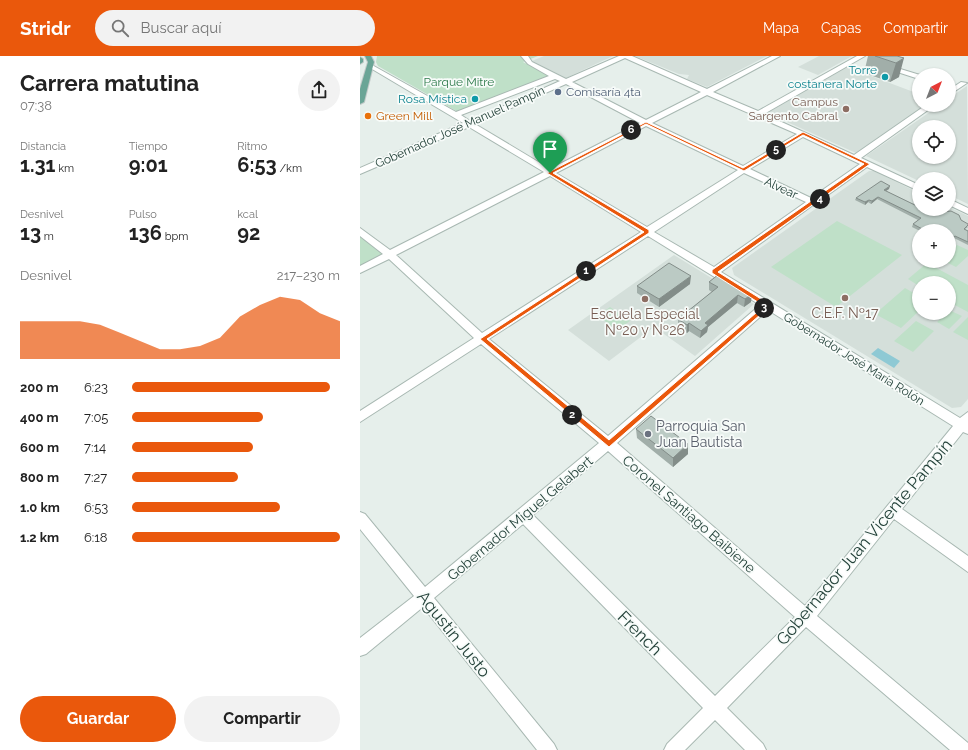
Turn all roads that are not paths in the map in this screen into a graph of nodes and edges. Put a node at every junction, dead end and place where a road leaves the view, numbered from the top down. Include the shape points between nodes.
1 (368, 56) edge
2 (524, 56) edge
3 (626, 56) edge
4 (777, 56) edge
5 (360, 59) edge
6 (862, 59) edge
7 (360, 62) edge
8 (880, 65) edge
9 (370, 66) junction
10 (912, 75) edge
11 (555, 76) junction
12 (566, 81) junction
13 (964, 83) dead end
14 (956, 87) edge
15 (707, 91) junction
16 (360, 100) edge
17 (921, 112) edge
18 (759, 114) junction
19 (455, 115) junction
20 (468, 123) junction
21 (646, 123) junction
22 (803, 134) junction
23 (855, 158) junction
24 (867, 164) junction
25 (360, 170) edge
26 (744, 170) junction
27 (550, 173) junction
28 (912, 185) edge
29 (814, 203) junction
30 (956, 205) edge
31 (968, 211) edge
32 (360, 231) edge
33 (647, 232) junction
34 (390, 255) junction
35 (360, 270) edge
36 (714, 272) junction
37 (767, 305) junction
38 (483, 339) junction
39 (360, 417) edge
40 (966, 423) edge
41 (609, 444) junction
42 (893, 511) junction
43 (524, 514) junction
44 (360, 518) edge
45 (968, 565) edge
46 (425, 597) junction
47 (806, 617) junction
48 (360, 648) edge
49 (715, 709) junction
50 (548, 750) edge
51 (674, 750) edge
52 (757, 750) edge
53 (963, 750) edge

1 - 9 main road via 371,60
2 - 11 street, Alvear via 530,63
3 - 12 street, Gobernador José Manuel Pampín
3 - 15 street
4 - 15 street
5 - 7 main road
6 - 18 street
8 - 10 street
9 - 16 main road
9 - 19 street, Gobernador José María Rolón
11 - 12 street, Alvear
11 - 19 street
12 - 20 street, Gobernador José Manuel Pampín
12 - 21 street, Alvear
13 - 14 street
15 - 18 street
15 - 21 street
17 - 23 street
18 - 22 street
19 - 20 street, Gobernador José María Rolón
20 - 25 street, Gobernador José Manuel Pampín
20 - 27 street, Gobernador José María Rolón
21 - 26 street, Alvear
21 - 27 street
22 - 23 street
22 - 26 street
23 - 24 street
24 - 28 street
24 - 29 street
26 - 29 street, Alvear
26 - 33 street
27 - 33 street, Gobernador José María Rolón
27 - 34 street
29 - 36 street
30 - 31 street
32 - 34 street, Coronel Santiago Baibiene
33 - 36 street, Gobernador José María Rolón
33 - 38 street
34 - 35 street
34 - 38 street, Coronel Santiago Baibiene
36 - 37 street, Gobernador José María Rolón
37 - 40 street, Gobernador José María Rolón
37 - 41 street, Gobernador Miguel Gelabert
38 - 39 street
38 - 41 street, Coronel Santiago Baibiene
40 - 42 street, Gobernador Juan Vicente Pampín
41 - 43 street, Gobernador Miguel Gelabert
41 - 47 street, Coronel Santiago Baibiene
42 - 45 street
42 - 47 street, Gobernador Juan Vicente Pampín
43 - 46 street, Gobernador Miguel Gelabert
43 - 49 street, French
44 - 46 street, Agustín Justo
46 - 48 street, Gobernador Miguel Gelabert
46 - 50 street, Agustín Justo
47 - 49 street, Gobernador Juan Vicente Pampín
47 - 53 street, Coronel Santiago Baibiene
49 - 51 street, Gobernador Juan Vicente Pampín
49 - 52 street, French

